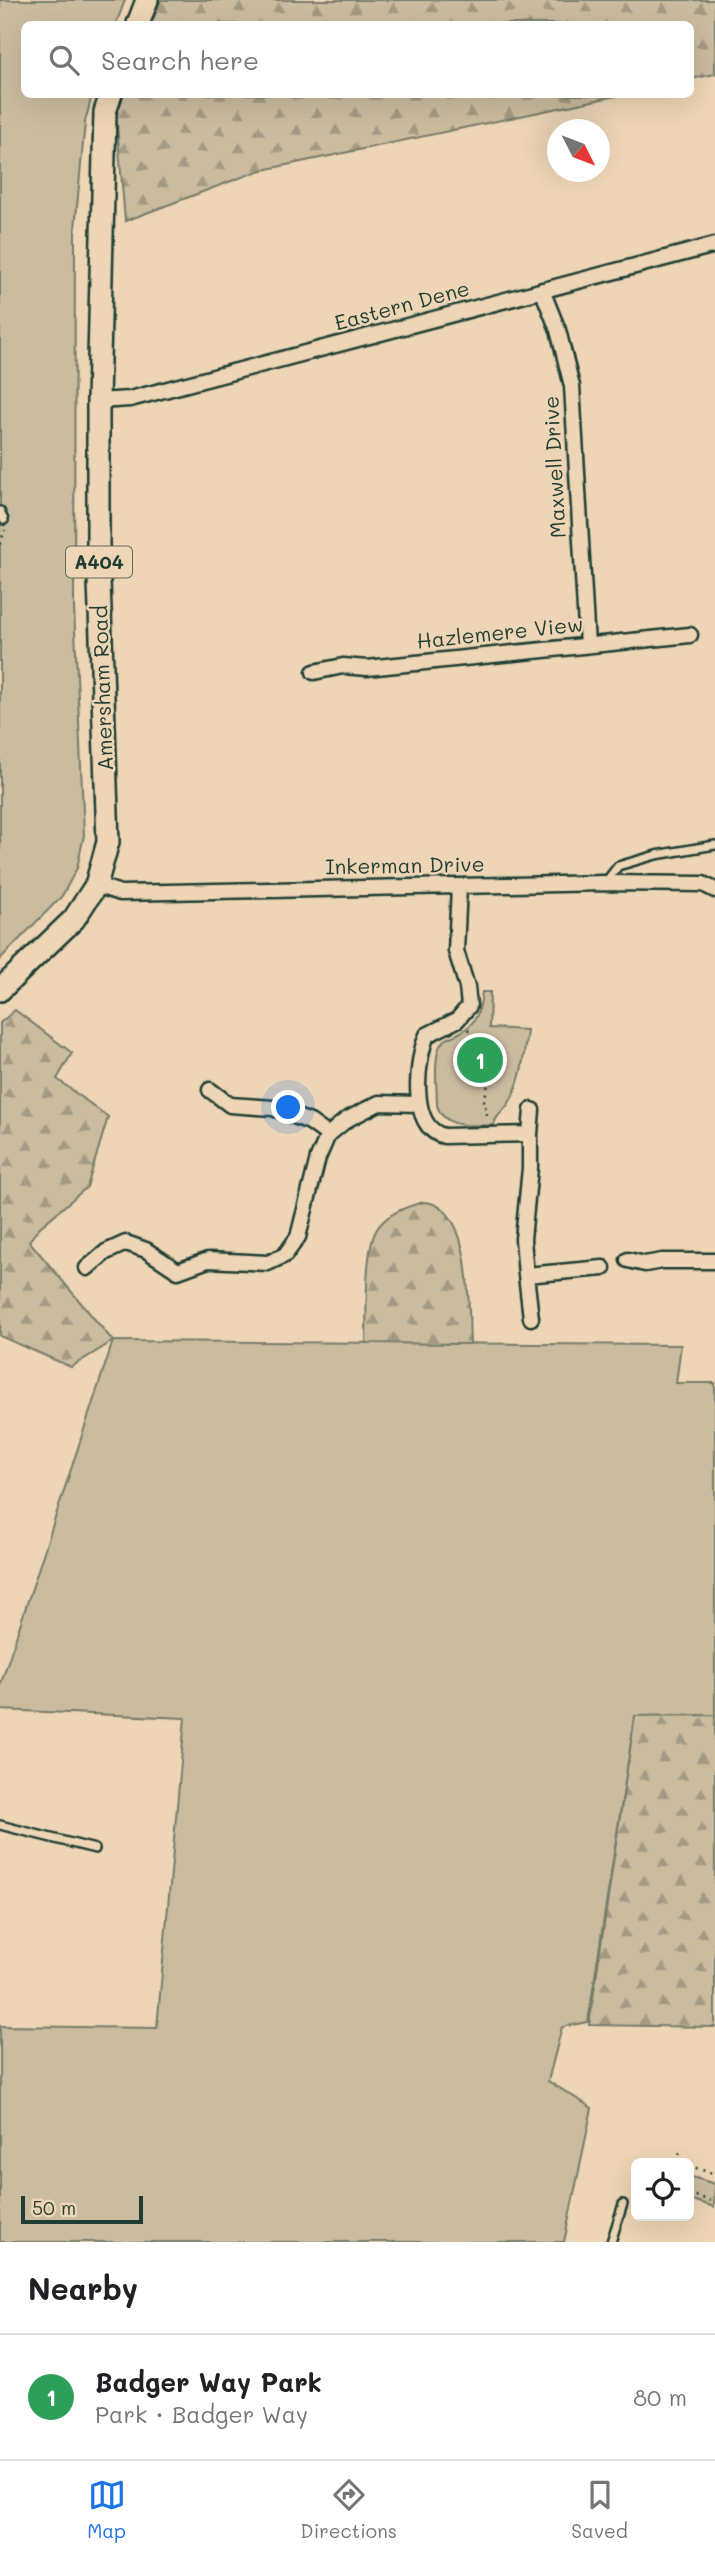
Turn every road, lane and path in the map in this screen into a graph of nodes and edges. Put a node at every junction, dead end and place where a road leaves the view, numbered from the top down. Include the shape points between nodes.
1 (148, 0) edge
2 (139, 21) edge
3 (110, 98) edge
4 (715, 245) edge
5 (542, 290) junction
6 (98, 401) junction
7 (0, 511) edge
8 (4, 520) dead end
9 (690, 635) dead end
10 (587, 645) junction
11 (314, 672) dead end
12 (715, 845) edge
13 (604, 883) junction
14 (96, 886) junction
15 (459, 886) junction
16 (715, 890) edge
17 (0, 990) edge
18 (457, 1020) junction
19 (210, 1090) dead end
20 (419, 1104) junction
21 (532, 1110) dead end
22 (530, 1134) junction
23 (328, 1135) junction
24 (491, 1135) junction
25 (628, 1261) dead end
26 (715, 1261) edge
27 (87, 1268) dead end
28 (603, 1268) dead end
29 (526, 1275) junction
30 (531, 1318) dead end
31 (0, 1825) edge
32 (95, 1849) dead end
33 (680, 2152) dead end
34 (679, 2158) edge
35 (694, 2168) edge
36 (715, 2174) edge
37 (694, 2196) edge
38 (715, 2202) edge
39 (624, 2204) dead end
40 (611, 2242) edge

1 - 2 main road
3 - 6 main road, Amersham Road / A404 via 105,111
4 - 5 street, Eastern Dene
5 - 6 street, Eastern Dene via 130,399
5 - 10 street, Maxwell Drive via 572,386
6 - 14 main road, Amersham Road / A404 via 108,842
7 - 8 lane
9 - 10 street, Hazlemere View
10 - 11 street, Hazlemere View
12 - 13 lane via 618,866
13 - 15 street, Inkerman Drive
13 - 16 street, Inkerman Drive via 703,884
14 - 15 street, Inkerman Drive via 120,893
14 - 17 main road, Amersham Road / A404 via 74,919
15 - 18 street via 456,951 469,1006
18 - 20 street via 427,1035 421,1048
18 - 24 path via 469,1029 489,1067 484,1101
19 - 23 street via 230,1105 273,1108 310,1122
20 - 23 street via 379,1102
20 - 24 street via 424,1123 434,1134
21 - 22 street
22 - 24 street
22 - 29 street via 523,1239
23 - 27 street via 298,1237 285,1255 268,1263 208,1260 178,1271 126,1243
25 - 26 street
28 - 29 street
29 - 30 street
31 - 32 lane
33 - 34 path
35 - 36 path
37 - 38 path
39 - 40 lane

